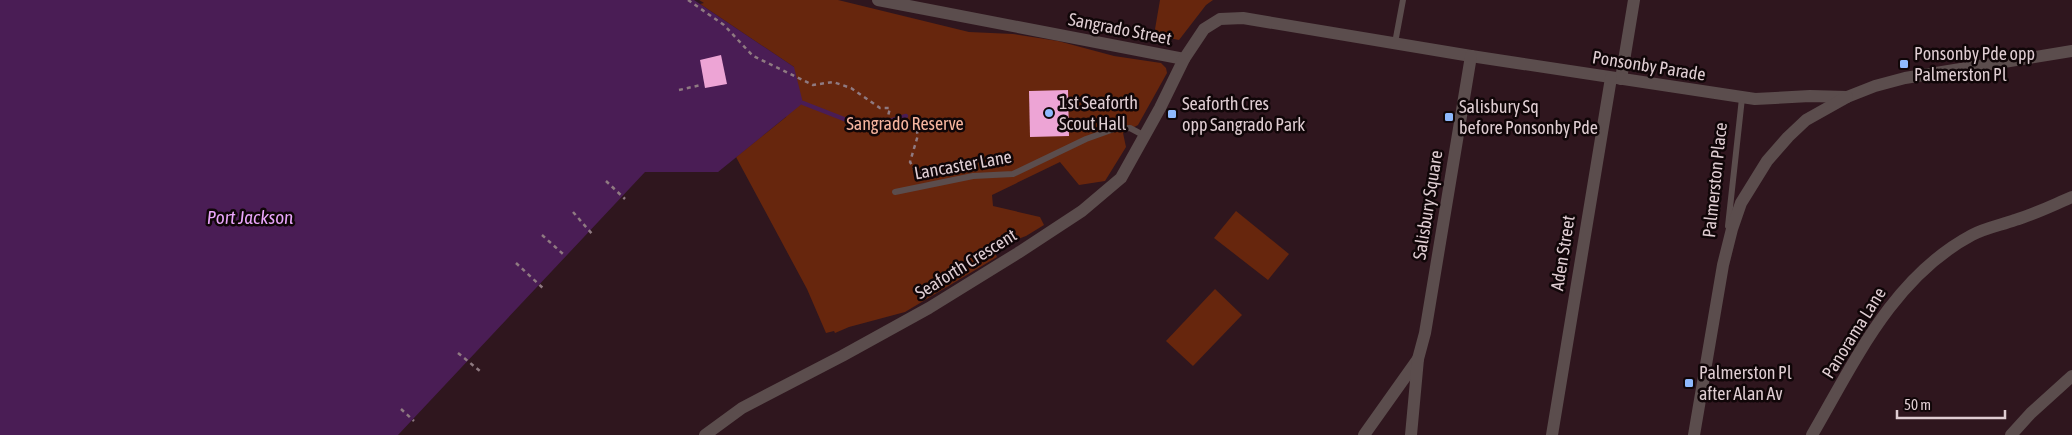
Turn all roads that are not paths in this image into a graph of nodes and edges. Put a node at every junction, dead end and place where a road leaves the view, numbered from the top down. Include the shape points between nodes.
1 (878, 0) edge
2 (1402, 0) edge
3 (1634, 0) edge
4 (1220, 19) joint
5 (1395, 43) junction
6 (2072, 51) edge
7 (1471, 56) junction
8 (1184, 59) junction
9 (1616, 78) junction
10 (1847, 97) junction
11 (1742, 98) junction
12 (1145, 136) junction
13 (895, 192) dead end
14 (2072, 197) edge
15 (1724, 265) junction
16 (1418, 359) junction
17 (2072, 376) edge
18 (705, 435) edge
19 (1364, 435) edge
20 (1411, 435) edge
21 (1552, 435) edge
22 (1694, 435) edge
23 (1812, 435) edge
24 (2011, 435) edge

1 - 8 street, Sangrado Street
2 - 5 lane
3 - 9 street, Aden Street
4 - 5 street, Ponsonby Parade via 1243,18
4 - 8 street, Sangrado Street via 1204,29
5 - 7 street, Ponsonby Parade
6 - 10 street, Ponsonby Parade via 1905,78
7 - 9 street, Ponsonby Parade
7 - 16 street, Salisbury Square via 1425,334
8 - 12 street, Seaforth Crescent
9 - 11 street, Ponsonby Parade
9 - 21 street, Aden Street
10 - 11 street, Ponsonby Parade
10 - 15 street, Palmerston Place via 1806,120 1767,161 1741,203
11 - 15 lane, Palmerston Place
12 - 13 lane, Lancaster Lane via 1130,128 1114,129 1013,174 973,176
12 - 18 street, Seaforth Crescent via 1121,178 1074,216 929,308 742,408
14 - 23 street, Panorama Lane via 1973,234 1936,260 1901,292 1879,320
15 - 22 street, Palmerston Place
16 - 19 street
16 - 20 street
17 - 24 street

